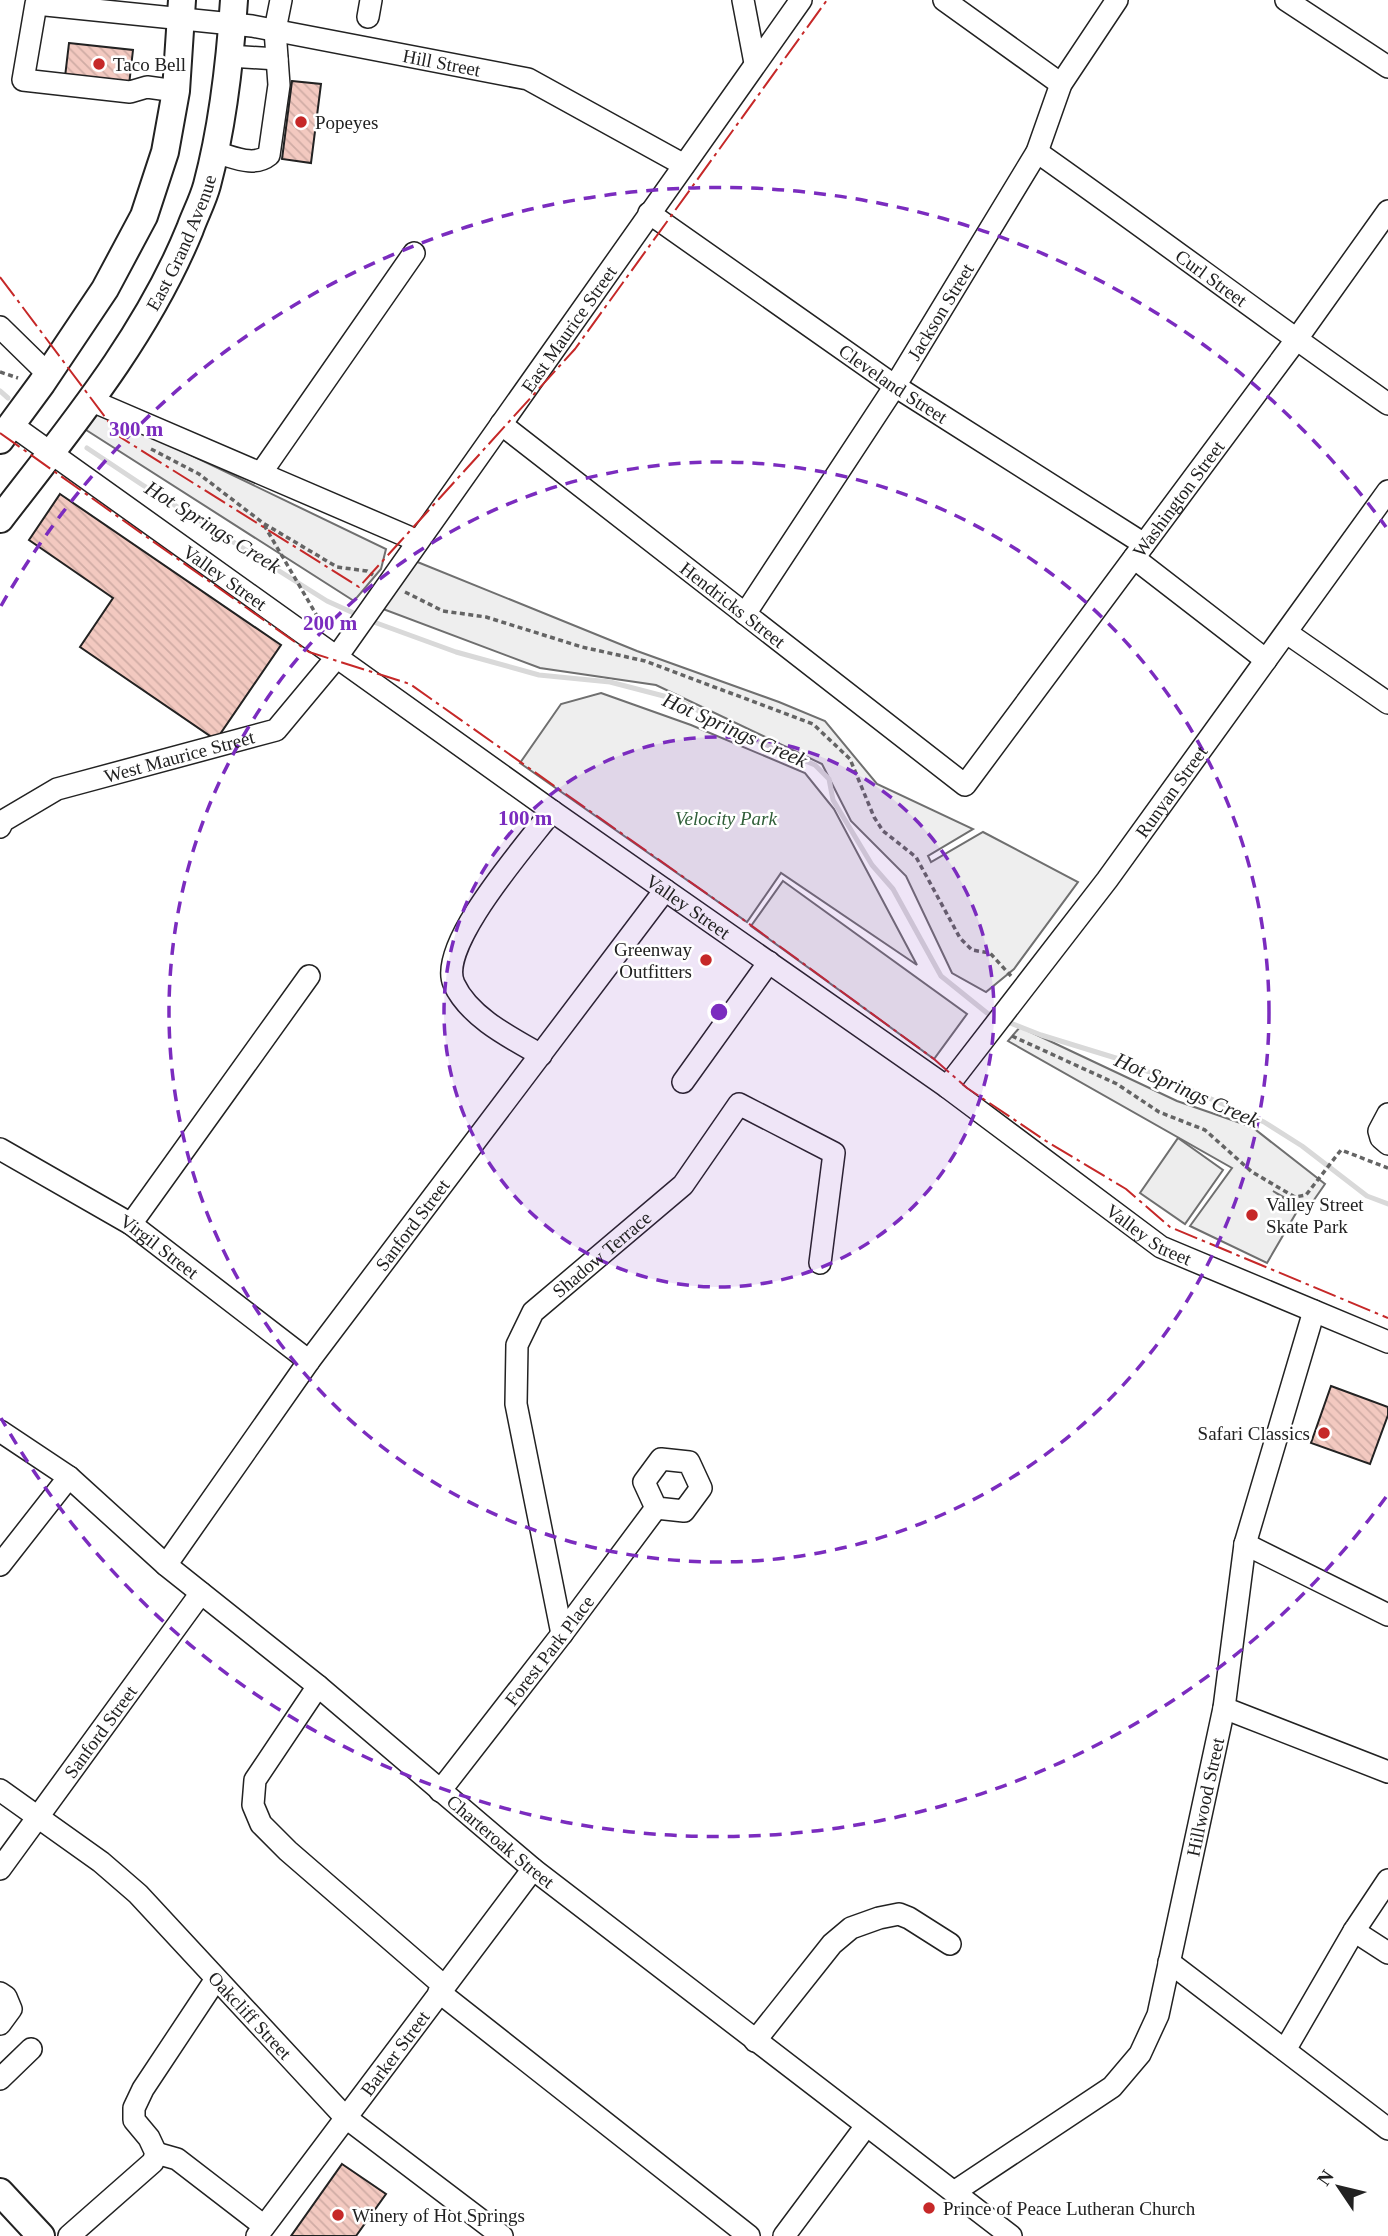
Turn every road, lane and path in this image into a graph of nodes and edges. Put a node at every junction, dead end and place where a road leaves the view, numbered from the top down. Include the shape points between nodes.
1 (281, 0) edge
2 (743, 0) edge
3 (801, 0) edge
4 (944, 0) edge
5 (1117, 0) edge
6 (1298, 3) edge
7 (181, 9) edge
8 (233, 12) edge
9 (275, 30) junction
10 (229, 56) junction
11 (277, 59) junction
12 (755, 63) junction
13 (1388, 67) edge
14 (1062, 84) junction
15 (176, 92) junction
16 (214, 152) junction
17 (1037, 152) junction
18 (684, 165) junction
19 (1388, 211) edge
20 (649, 213) junction
21 (414, 253) dead end
22 (0, 327) edge
23 (1296, 340) junction
24 (0, 372) edge
25 (43, 380) junction
26 (895, 386) junction
27 (90, 400) junction
28 (1388, 404) edge
29 (501, 424) junction
30 (6, 432) edge
31 (150, 449) dead end
32 (52, 452) junction
33 (261, 473) junction
34 (1388, 491) edge
35 (0, 519) edge
36 (263, 523) junction
37 (418, 541) junction
38 (1139, 551) junction
39 (388, 584) junction
40 (313, 609) dead end
41 (745, 614) junction
42 (1287, 633) junction
43 (336, 658) junction
44 (1266, 660) junction
45 (1388, 704) edge
46 (965, 785) joint
47 (552, 811) junction
48 (1, 822) edge
49 (665, 890) junction
50 (769, 962) junction
51 (309, 976) dead end
52 (1008, 996) junction
53 (1001, 1035) junction
54 (541, 1055) junction
55 (683, 1082) dead end
56 (947, 1087) junction
57 (1388, 1114) edge
58 (1388, 1144) edge
59 (0, 1149) edge
60 (1388, 1168) edge
61 (131, 1224) junction
62 (820, 1263) dead end
63 (1314, 1311) junction
64 (1388, 1342) edge
65 (309, 1361) junction
66 (0, 1431) edge
67 (69, 1478) junction
68 (656, 1508) dead end
69 (1245, 1544) junction
70 (0, 1565) edge
71 (166, 1565) junction
72 (201, 1593) junction
73 (1388, 1615) edge
74 (562, 1634) junction
75 (318, 1686) junction
76 (1224, 1708) junction
77 (1388, 1772) edge
78 (0, 1790) edge
79 (440, 1791) junction
80 (39, 1816) junction
81 (533, 1869) junction
82 (0, 1870) edge
83 (1388, 1880) edge
84 (1354, 1931) junction
85 (950, 1944) dead end
86 (1388, 1953) edge
87 (1169, 1962) junction
88 (216, 1979) junction
89 (442, 1989) junction
90 (0, 1993) edge
91 (0, 2024) edge
92 (755, 2041) junction
93 (31, 2049) dead end
94 (1285, 2050) junction
95 (0, 2079) edge
96 (345, 2117) junction
97 (866, 2126) junction
98 (1388, 2129) edge
99 (156, 2153) junction
100 (0, 2192) edge
101 (954, 2192) junction
102 (260, 2231) edge
103 (41, 2236) edge
104 (69, 2236) edge
105 (502, 2236) edge
106 (750, 2236) edge
107 (784, 2236) edge
108 (1011, 2236) edge

1 - 9 street
2 - 12 street
3 - 12 street, East Maurice Street
4 - 14 street
5 - 14 street, Jackson Street
6 - 13 street
7 - 8 street, Hill Street
7 - 15 main road
7 - 15 street, Hill Street via 36,4 23,80 130,92 147,88
8 - 9 street, Hill Street
8 - 10 main road, East Grand Avenue
9 - 11 street
9 - 18 street, Hill Street via 528,79
10 - 11 street
10 - 16 main road, East Grand Avenue
11 - 16 street via 279,85 269,155 253,162
12 - 18 street, East Maurice Street
14 - 17 street, Jackson Street
15 - 25 main road via 144,216 105,289
16 - 27 main road, East Grand Avenue via 207,187 179,256 141,329
17 - 23 street, Curl Street
17 - 26 street, Jackson Street
18 - 20 street, East Maurice Street
19 - 23 street, Washington Street
20 - 26 street, Cleveland Street
20 - 29 street, East Maurice Street
21 - 33 street
22 - 25 street
23 - 28 street, Curl Street
23 - 38 street, Washington Street
24 - 25 path
25 - 30 main road
26 - 38 street, Cleveland Street
26 - 41 street, Jackson Street
27 - 32 main road, East Grand Avenue
27 - 33 street
29 - 37 street, East Maurice Street
29 - 41 street, Hendricks Street
30 - 32 street, Valley Street
31 - 36 path via 199,474
32 - 35 main road, East Grand Avenue
32 - 43 street, Valley Street
33 - 37 street
34 - 42 street, Runyan Street
36 - 39 path via 337,567 367,571
36 - 40 path
37 - 39 street, East Maurice Street
38 - 44 street, Cleveland Street
38 - 46 street, Washington Street
39 - 43 street, East Maurice Street
39 - 52 path via 443,611 486,617 645,661 813,724 850,759 874,817 883,831 916,857 960,938 972,950 990,953 1013,977
41 - 46 street, Hendricks Street
42 - 44 street, Runyan Street
42 - 45 street
43 - 47 street, Valley Street
43 - 48 street, West Maurice Street via 276,730 57,789
44 - 52 street, Runyan Street via 1107,880
47 - 49 street, Valley Street
47 - 54 street via 478,908 451,961 453,982 477,1012 498,1031
49 - 50 street, Valley Street
49 - 54 street, Sanford Street
50 - 55 street
50 - 56 street, Valley Street
51 - 61 street
52 - 53 street, Runyan Street
53 - 56 street, Runyan Street
53 - 60 path via 1012,1035 1117,1084 1158,1112 1205,1130 1252,1172 1295,1197 1306,1195 1341,1150
54 - 65 street, Sanford Street
56 - 63 street, Valley Street via 1161,1247
57 - 58 street via 1379,1132
59 - 61 street, Virgil Street
61 - 65 street, Virgil Street
62 - 74 street, Shadow Terrace via 834,1153 739,1104 683,1185 533,1312 517,1345 516,1404
63 - 64 street, Valley Street
63 - 69 street, Hillwood Street
65 - 71 street, Sanford Street
66 - 67 street, Charteroak Street
67 - 70 street
67 - 71 street, Charteroak Street
68 - 74 street, Forest Park Place
69 - 73 street
69 - 76 street, Hillwood Street
71 - 72 street, Charteroak Street
72 - 75 street, Charteroak Street
72 - 80 street, Sanford Street
74 - 79 street, Forest Park Place
75 - 79 street, Charteroak Street
75 - 89 street via 256,1780 253,1805 261,1824 288,1851
76 - 77 street
76 - 87 street, Hillwood Street
78 - 80 street, Oakcliff Street
79 - 81 street, Charteroak Street
80 - 82 street, Sanford Street
80 - 88 street, Oakcliff Street via 138,1894
81 - 89 street, Barker Street
81 - 92 street, Charteroak Street
83 - 84 street
84 - 86 street
84 - 94 street
85 - 92 street via 899,1914 851,1928 832,1944
87 - 94 street
87 - 101 street, Hillwood Street via 1158,2015 1140,2054 1112,2087
88 - 96 street, Oakcliff Street
88 - 99 street via 134,2108 134,2120
89 - 96 street, Barker Street
89 - 106 street
90 - 91 street via 11,2008
92 - 97 street, Charteroak Street
93 - 95 street
94 - 98 street
96 - 102 street, Barker Street
96 - 105 street, Oakcliff Street
97 - 101 street, Charteroak Street
97 - 107 street
99 - 102 street via 177,2159
99 - 104 street via 153,2162
100 - 103 main road
101 - 108 street, Charteroak Street

